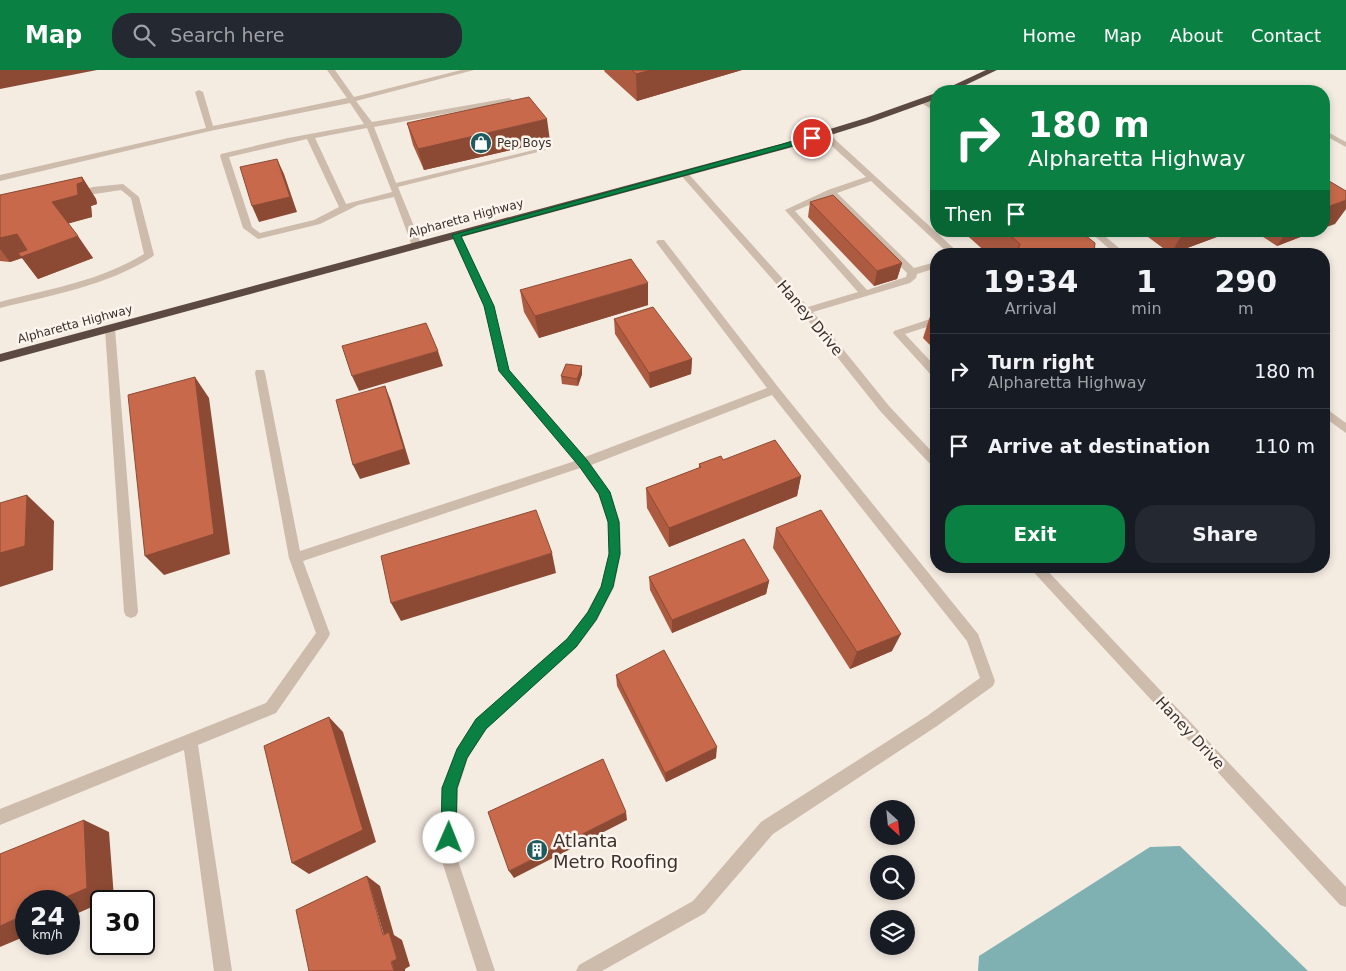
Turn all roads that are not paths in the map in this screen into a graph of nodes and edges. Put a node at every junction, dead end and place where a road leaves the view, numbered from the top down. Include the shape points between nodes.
1 (331, 70) edge
2 (470, 70) edge
3 (993, 70) edge
4 (959, 85) edge
5 (199, 92) dead end
6 (930, 98) edge
7 (352, 100) junction
8 (509, 100) edge
9 (924, 101) junction
10 (930, 106) edge
11 (370, 126) junction
12 (210, 129) junction
13 (825, 135) junction
14 (310, 136) junction
15 (1330, 136) edge
16 (1346, 145) edge
17 (542, 150) dead end
18 (683, 173) junction
19 (0, 178) edge
20 (872, 178) junction
21 (395, 190) junction
22 (831, 192) junction
23 (67, 196) edge
24 (344, 208) junction
25 (930, 231) edge
26 (456, 235) junction
27 (936, 237) edge
28 (1100, 237) edge
29 (661, 242) dead end
30 (417, 246) junction
31 (948, 248) edge
32 (1114, 248) edge
33 (930, 267) edge
34 (912, 272) junction
35 (864, 293) junction
36 (0, 305) edge
37 (806, 311) junction
38 (930, 322) edge
39 (110, 329) junction
40 (0, 358) edge
41 (930, 367) edge
42 (260, 373) dead end
43 (774, 390) junction
44 (1330, 416) edge
45 (1346, 429) edge
46 (930, 457) edge
47 (583, 463) junction
48 (294, 558) junction
49 (1041, 573) edge
50 (131, 612) dead end
51 (190, 741) junction
52 (0, 817) edge
53 (1346, 899) edge
54 (223, 971) edge
55 (486, 971) edge
56 (585, 971) edge

1 - 7 street
2 - 7 street
3 - 4 highway
5 - 12 street
6 - 9 highway, Alpharetta Highway
7 - 11 street
7 - 12 street
8 - 11 street
9 - 10 street
9 - 13 highway, Alpharetta Highway
11 - 14 street
11 - 21 street
12 - 19 street
13 - 18 highway, Alpharetta Highway
13 - 20 street
14 - 24 street
14 - 24 street via 224,156 248,228 258,236 317,222
15 - 16 street
17 - 21 street
18 - 26 highway, Alpharetta Highway
18 - 37 street, Haney Drive
20 - 22 street
20 - 25 street
21 - 24 street
21 - 30 street
22 - 34 street
22 - 35 street via 790,210
23 - 36 street via 123,187 135,197 149,255 135,266 105,277
26 - 30 highway, Alpharetta Highway
26 - 47 street via 489,306 504,371
27 - 31 street
28 - 32 street
29 - 43 street
30 - 39 highway, Alpharetta Highway
33 - 34 street
34 - 35 street via 907,281
35 - 37 street
37 - 46 street, Haney Drive via 885,409
38 - 41 street via 898,333
39 - 40 highway, Alpharetta Highway
39 - 50 street
42 - 48 street
43 - 47 street
43 - 56 street via 973,638 988,681 767,828 699,907
44 - 45 street
47 - 48 street
47 - 55 street via 604,492 614,522 615,554 607,587 592,616 572,643 481,724 462,754 450,788 448,855
48 - 51 street via 323,634 271,708
49 - 53 street, Haney Drive
51 - 52 street
51 - 54 street

